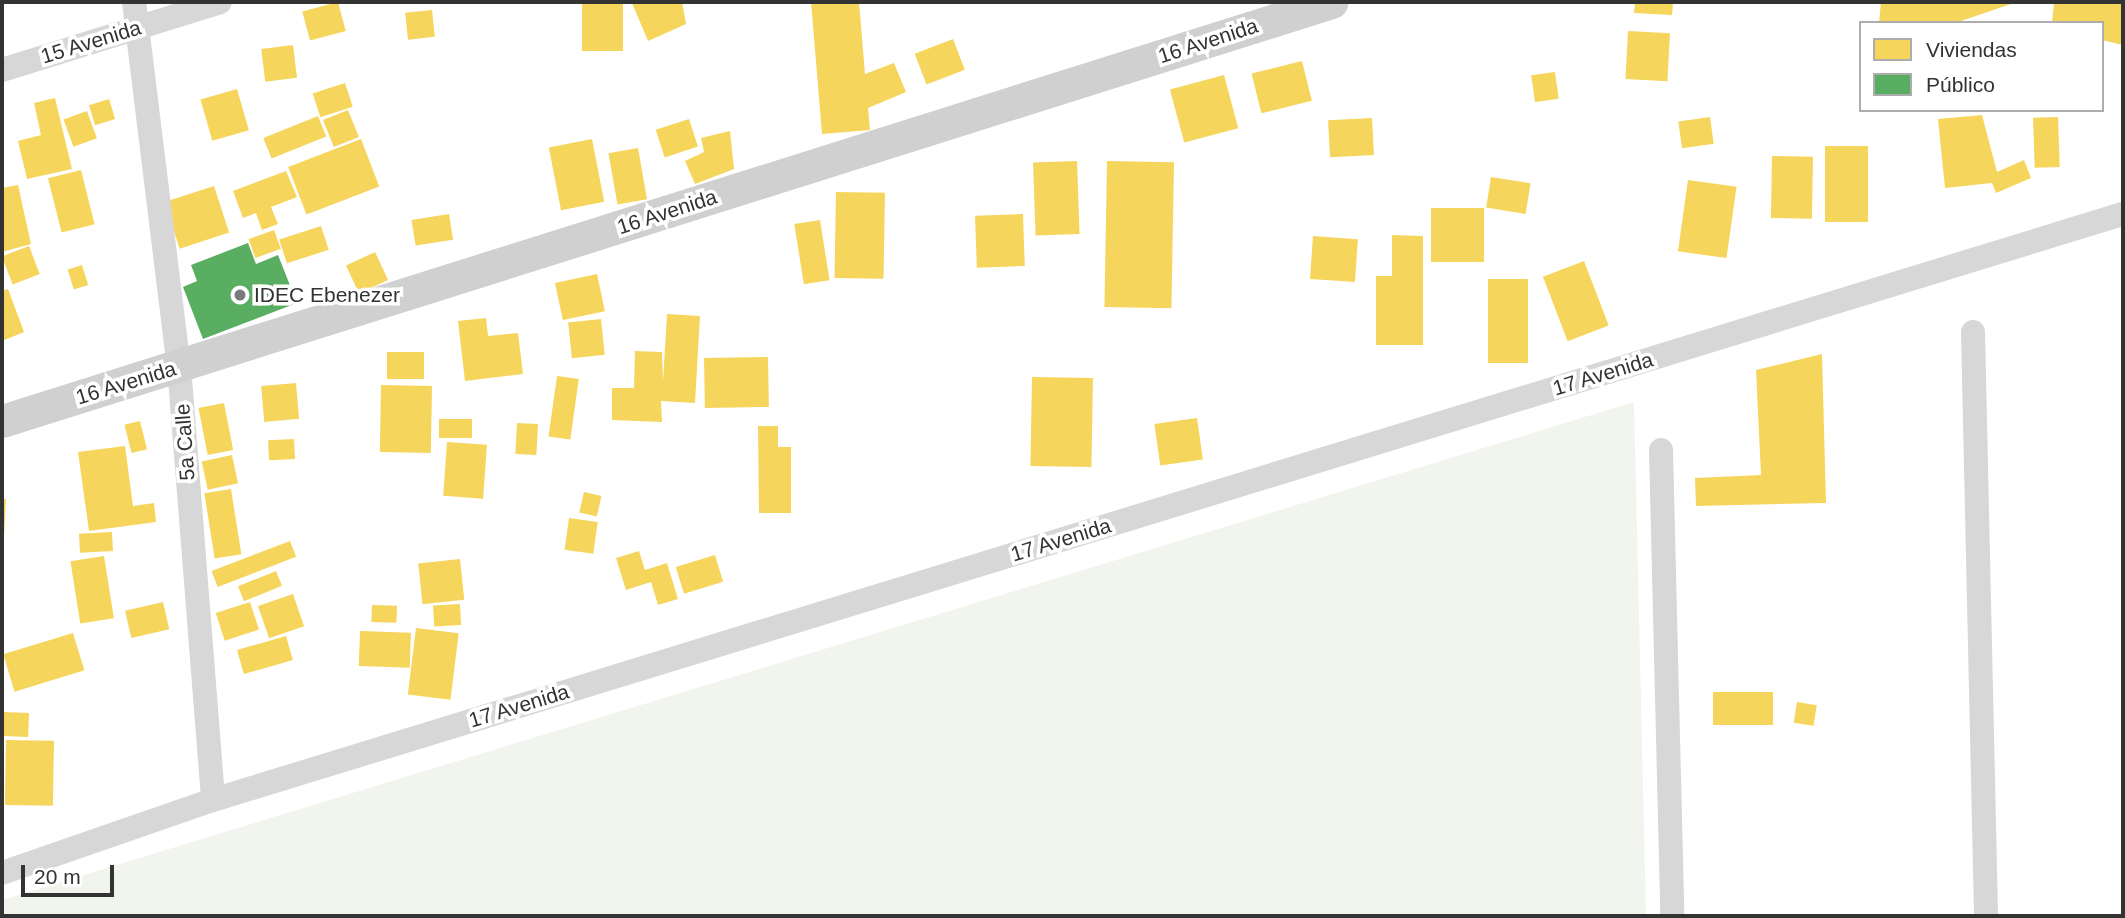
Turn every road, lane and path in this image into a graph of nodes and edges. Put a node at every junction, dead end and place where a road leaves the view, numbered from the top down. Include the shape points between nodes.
1 (134, 2) edge
2 (220, 2) edge
3 (1322, 3) edge
4 (138, 28) junction
5 (2, 70) edge
6 (2123, 214) edge
7 (1973, 332) dead end
8 (180, 366) junction
9 (2, 421) edge
10 (1661, 450) dead end
11 (213, 800) junction
12 (2, 873) edge
13 (1672, 916) edge
14 (1986, 916) edge

1 - 4 street, 5a Calle
2 - 4 street, 15 Avenida
3 - 8 main road, 16 Avenida
4 - 5 street, 15 Avenida
4 - 8 street, 5a Calle
6 - 11 street, 17 Avenida
7 - 14 street
8 - 9 main road, 16 Avenida
8 - 11 street, 5a Calle
10 - 13 street
11 - 12 street, 17 Avenida

